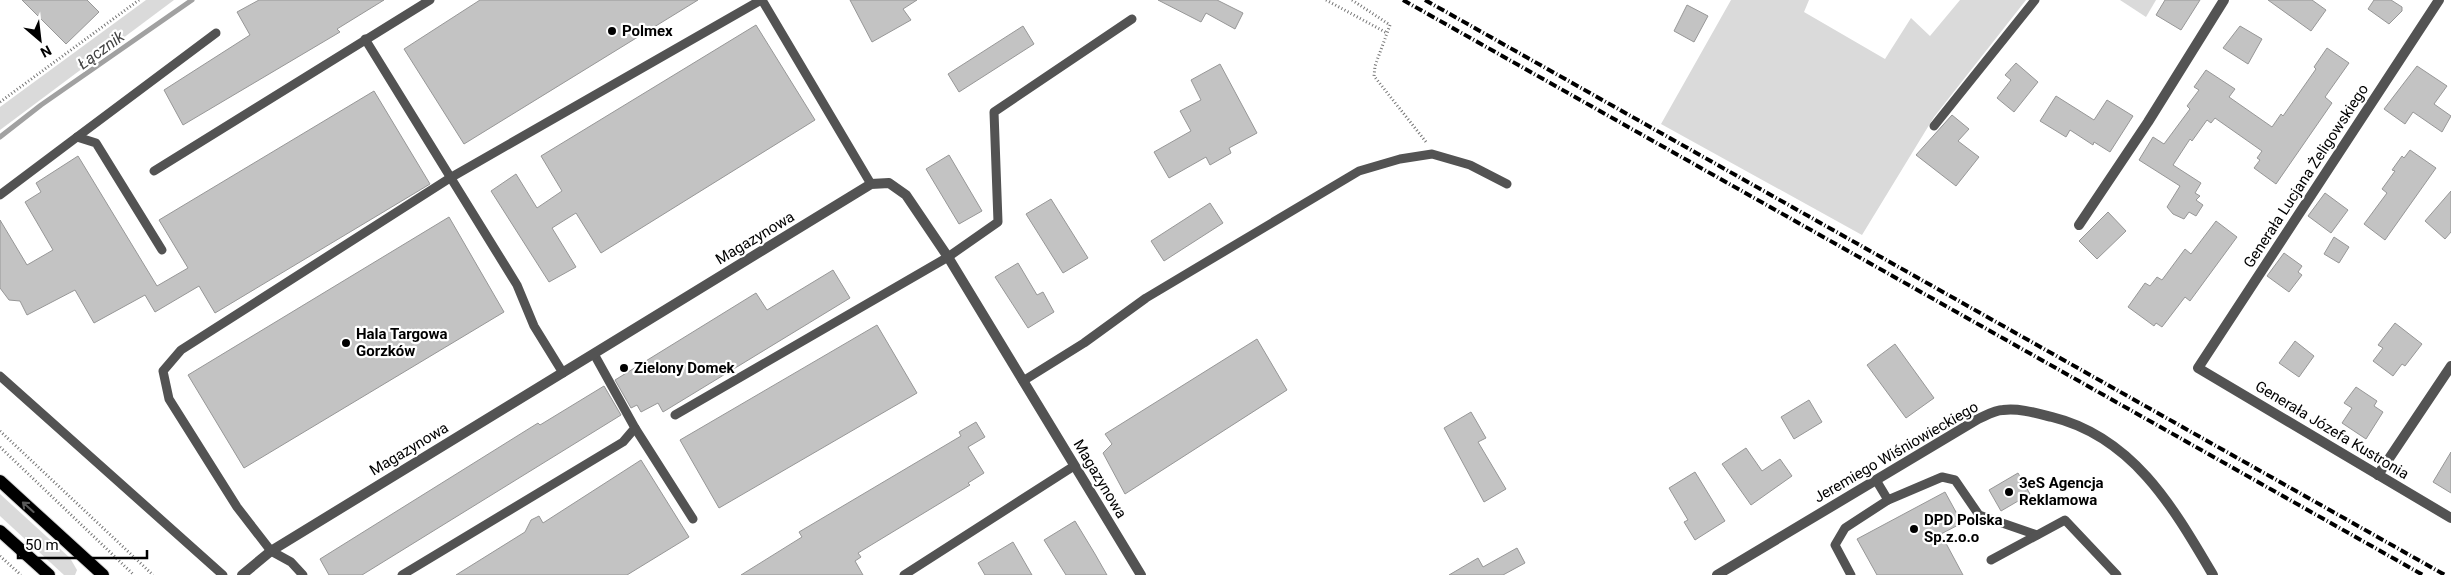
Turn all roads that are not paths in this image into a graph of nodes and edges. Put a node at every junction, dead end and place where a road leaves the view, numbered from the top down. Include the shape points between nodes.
1 (430, 0) edge
2 (761, 0) edge
3 (2034, 0) edge
4 (2224, 0) edge
5 (2439, 0) edge
6 (1132, 19) dead end
7 (216, 33) dead end
8 (365, 39) junction
9 (1934, 126) dead end
10 (78, 137) junction
11 (154, 171) dead end
12 (450, 178) junction
13 (871, 184) junction
14 (1507, 184) dead end
15 (0, 195) edge
16 (2079, 225) dead end
17 (162, 250) dead end
18 (948, 257) junction
19 (594, 354) junction
20 (2451, 366) edge
21 (2198, 368) joint
22 (563, 373) junction
23 (0, 376) edge
24 (1023, 381) junction
25 (675, 415) dead end
26 (635, 428) junction
27 (1074, 466) junction
28 (2378, 475) junction
29 (1876, 480) junction
30 (0, 481) edge
31 (1888, 500) junction
32 (693, 518) dead end
33 (2451, 518) edge
34 (0, 531) edge
35 (2037, 535) junction
36 (271, 551) junction
37 (1991, 560) dead end
38 (100, 574) edge
39 (49, 575) edge
40 (223, 575) edge
41 (242, 575) edge
42 (303, 575) edge
43 (402, 575) edge
44 (904, 575) edge
45 (1141, 575) edge
46 (1717, 575) edge
47 (1851, 575) edge
48 (2117, 575) edge
49 (2213, 575) edge

1 - 8 lane
2 - 12 lane
2 - 13 lane
3 - 9 lane
4 - 16 street
5 - 21 street, Generała Lucjana Żeligowskiego
6 - 18 lane via 994,112 998,222
7 - 10 lane
8 - 11 lane
8 - 12 lane
10 - 15 lane
10 - 17 lane via 96,143
12 - 22 lane via 517,285 534,326
12 - 36 lane via 181,350 163,371 169,400 237,507
13 - 18 street, Magazynowa via 889,183 906,195
13 - 19 street, Magazynowa
14 - 24 lane via 1470,165 1432,154 1359,171 1146,298 1084,343
18 - 24 street, Magazynowa
18 - 25 lane
19 - 22 street, Magazynowa
19 - 26 lane
20 - 28 street
21 - 28 street, Generała Józefa Kustronia
22 - 36 street, Magazynowa
23 - 40 lane
24 - 27 street, Magazynowa
26 - 32 lane
26 - 43 lane via 623,442
27 - 44 lane
27 - 45 street, Magazynowa
28 - 33 street, Generała Józefa Kustronia
29 - 31 lane
29 - 46 street, Jeremiego Wiśniowieckiego
29 - 49 street, Jeremiego Wiśniowieckiego via 1978,419 2002,410 2030,411 2068,421 2111,442 2138,467 2163,494
38 -> 30 main road
31 - 35 lane via 1942,477 1955,480 1979,515
31 - 47 lane via 1845,528 1834,545
34 - 39 main road
35 - 37 lane
35 - 48 lane via 2065,520
36 - 41 street, Magazynowa
36 - 42 lane via 291,562

